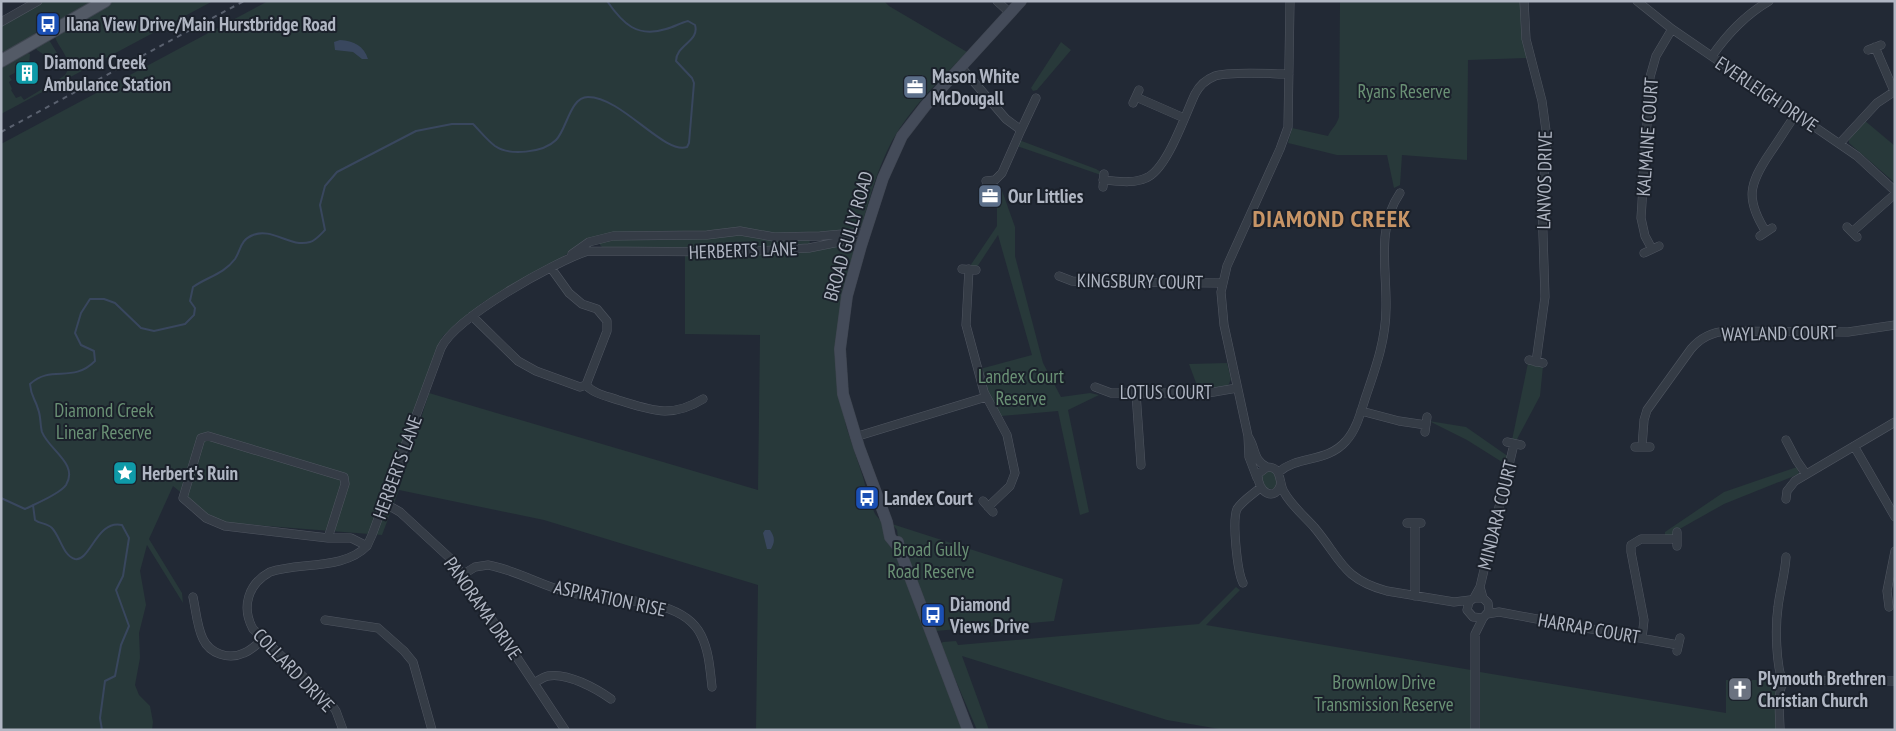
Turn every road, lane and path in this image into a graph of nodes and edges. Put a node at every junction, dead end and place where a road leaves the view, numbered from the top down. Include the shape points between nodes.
1 (38, 1) edge
2 (105, 1) edge
3 (997, 1) edge
4 (1021, 1) edge
5 (1290, 1) edge
6 (1524, 1) edge
7 (1637, 1) edge
8 (1769, 1) edge
9 (1010, 13) junction
10 (1, 22) edge
11 (1672, 28) junction
12 (1875, 47) dead end
13 (1712, 56) junction
14 (1, 61) edge
15 (961, 67) junction
16 (1290, 74) junction
17 (1894, 91) edge
18 (1136, 96) dead end
19 (1036, 98) dead end
20 (1796, 114) junction
21 (1184, 118) junction
22 (1021, 130) junction
23 (1840, 143) junction
24 (986, 181) dead end
25 (1103, 181) dead end
26 (1400, 193) dead end
27 (1895, 193) edge
28 (865, 232) junction
29 (1766, 232) dead end
30 (1852, 232) dead end
31 (809, 236) junction
32 (601, 238) junction
33 (861, 246) junction
34 (809, 248) junction
35 (602, 251) junction
36 (1644, 253) dead end
37 (564, 260) junction
38 (551, 268) junction
39 (969, 269) dead end
40 (1059, 276) dead end
41 (1222, 283) junction
42 (472, 316) junction
43 (1895, 325) edge
44 (1536, 362) dead end
45 (586, 385) junction
46 (1095, 387) dead end
47 (1237, 388) junction
48 (1136, 393) junction
49 (986, 397) junction
50 (704, 399) dead end
51 (1361, 411) junction
52 (1895, 422) edge
53 (1426, 425) dead end
54 (1248, 436) junction
55 (855, 437) junction
56 (1786, 440) dead end
57 (1514, 444) dead end
58 (1854, 446) junction
59 (1643, 447) dead end
60 (1141, 465) dead end
61 (1267, 466) junction
62 (1279, 472) junction
63 (1806, 474) junction
64 (1258, 478) junction
65 (1281, 483) junction
66 (1260, 488) junction
67 (1272, 494) junction
68 (1786, 499) dead end
69 (1289, 500) junction
70 (384, 503) junction
71 (988, 507) dead end
72 (1895, 517) edge
73 (1414, 523) dead end
74 (328, 538) junction
75 (1677, 539) dead end
76 (367, 546) junction
77 (1895, 551) edge
78 (1786, 557) dead end
79 (462, 575) junction
80 (1243, 583) dead end
81 (1480, 587) junction
82 (1415, 596) junction
83 (193, 597) dead end
84 (1472, 599) junction
85 (1486, 601) junction
86 (1454, 602) junction
87 (1889, 607) dead end
88 (1499, 612) junction
89 (1469, 613) junction
90 (1485, 616) junction
91 (325, 620) dead end
92 (1476, 634) junction
93 (1642, 638) junction
94 (264, 639) junction
95 (1678, 645) dead end
96 (1895, 681) edge
97 (534, 683) junction
98 (1783, 684) junction
99 (712, 687) dead end
100 (611, 699) dead end
101 (343, 730) edge
102 (432, 730) edge
103 (565, 730) edge
104 (968, 730) edge
105 (1475, 730) edge
106 (1780, 730) edge

1 - 10 street
2 - 14 main road
3 - 9 street
4 - 9 street, BROAD GULLY ROAD
5 - 16 street
6 - 44 street, LANVOS DRIVE via 1526,39 1542,101 1547,138 1542,211 1545,297
7 - 11 street, EVERLEIGH DRIVE
8 - 13 street via 1737,24
9 - 15 street, BROAD GULLY ROAD
11 - 13 street, EVERLEIGH DRIVE
11 - 36 street, KALMAINE COURT via 1656,56 1650,77 1641,218 1645,236 1655,247
12 - 17 street
13 - 20 street, EVERLEIGH DRIVE
15 - 22 street via 1006,119
15 - 28 street, BROAD GULLY ROAD via 902,136 883,178
16 - 21 street via 1223,74 1212,77 1197,89
16 - 41 street via 1289,114 1284,139
17 - 23 street via 1877,103
18 - 21 street
19 - 22 street
20 - 23 street, EVERLEIGH DRIVE
20 - 29 street via 1753,182 1754,208
21 - 25 street via 1157,171 1148,178 1135,181
22 - 24 street via 999,177
23 - 27 street, EVERLEIGH DRIVE via 1867,164
26 - 51 street via 1391,209 1383,248 1384,334
27 - 30 street
28 - 31 street, HERBERTS LANE
28 - 33 street, BROAD GULLY ROAD
31 - 32 street, HERBERTS LANE via 774,236 740,231
31 - 34 street via 812,243
32 - 35 street via 598,243
32 - 37 street, HERBERTS LANE via 582,246
33 - 34 street, HERBERTS LANE via 844,241
33 - 55 street, BROAD GULLY ROAD via 843,316 840,349 843,394
34 - 35 street, HERBERTS LANE via 719,252
35 - 37 street, HERBERTS LANE via 588,251
37 - 38 street, HERBERTS LANE
38 - 42 street, HERBERTS LANE
38 - 45 street via 569,293 582,304 598,309 607,321 607,331
39 - 49 street via 966,325
40 - 41 street, KINGSBURY COURT via 1085,282
41 - 47 street via 1222,313
42 - 45 street via 526,366 580,387
42 - 70 street, HERBERTS LANE via 448,336 441,348
43 - 59 street, WAYLAND COURT via 1848,332 1721,332 1704,337 1691,349 1648,410 1643,426
45 - 50 street via 596,393 656,412 676,411
46 - 48 street, LOTUS COURT via 1105,392
47 - 48 street, LOTUS COURT via 1208,393
47 - 54 street
48 - 60 street
49 - 55 street
49 - 71 street via 1006,431 1015,473 1010,486
51 - 53 street
51 - 62 street via 1353,432 1341,447 1321,457 1287,466
52 - 58 street
54 - 61 street via 1256,458
54 - 64 street via 1250,457
55 - 104 street, BROAD GULLY ROAD via 890,537 898,548
56 - 63 street
57 - 81 street, MINDARA COURT
58 - 63 street
58 - 72 street
61 - 62 street
61 - 64 street via 1260,471
62 - 65 street
63 - 68 street via 1791,484
64 - 66 street
65 - 67 street
65 - 69 street
66 - 67 street
66 - 80 street via 1236,512 1237,565
67 - 69 street
69 - 82 street via 1349,572 1377,588
70 - 76 street, HERBERTS LANE
70 - 79 street, PANORAMA DRIVE via 400,512 447,553
73 - 82 street
74 - 74 street, HERBERTS LANE via 220,525 206,518 183,498 201,438 208,436 344,477 345,484
74 - 76 street, HERBERTS LANE via 351,538
75 - 93 street via 1630,541 1644,620
76 - 94 street, COLLARD DRIVE via 349,559 277,570 264,575 252,589 246,604 249,622
77 - 87 street via 1886,591
78 - 98 street via 1778,610 1778,664
79 - 97 street, PANORAMA DRIVE
79 - 99 street, ASPIRATION RISE via 475,567 488,565 568,592 641,602 680,614 688,618 701,634 710,663
81 - 84 street, MINDARA COURT
81 - 85 street, MINDARA COURT
82 - 86 street
83 - 94 street via 199,630 210,649 226,656 242,654
84 - 85 street
84 - 86 street
84 - 89 street via 1468,605
85 - 88 street, HARRAP COURT
85 - 90 street
86 - 89 street
88 - 90 street, HARRAP COURT
88 - 93 street, HARRAP COURT
89 - 90 street via 1476,618
89 - 92 street
90 - 92 street
91 - 102 street via 373,626 404,650 412,662
92 - 105 street
93 - 95 street, HARRAP COURT
94 - 101 street, COLLARD DRIVE via 329,701
96 - 98 street via 1795,680
97 - 100 street via 555,676 584,683
97 - 103 street, PANORAMA DRIVE
98 - 106 street

